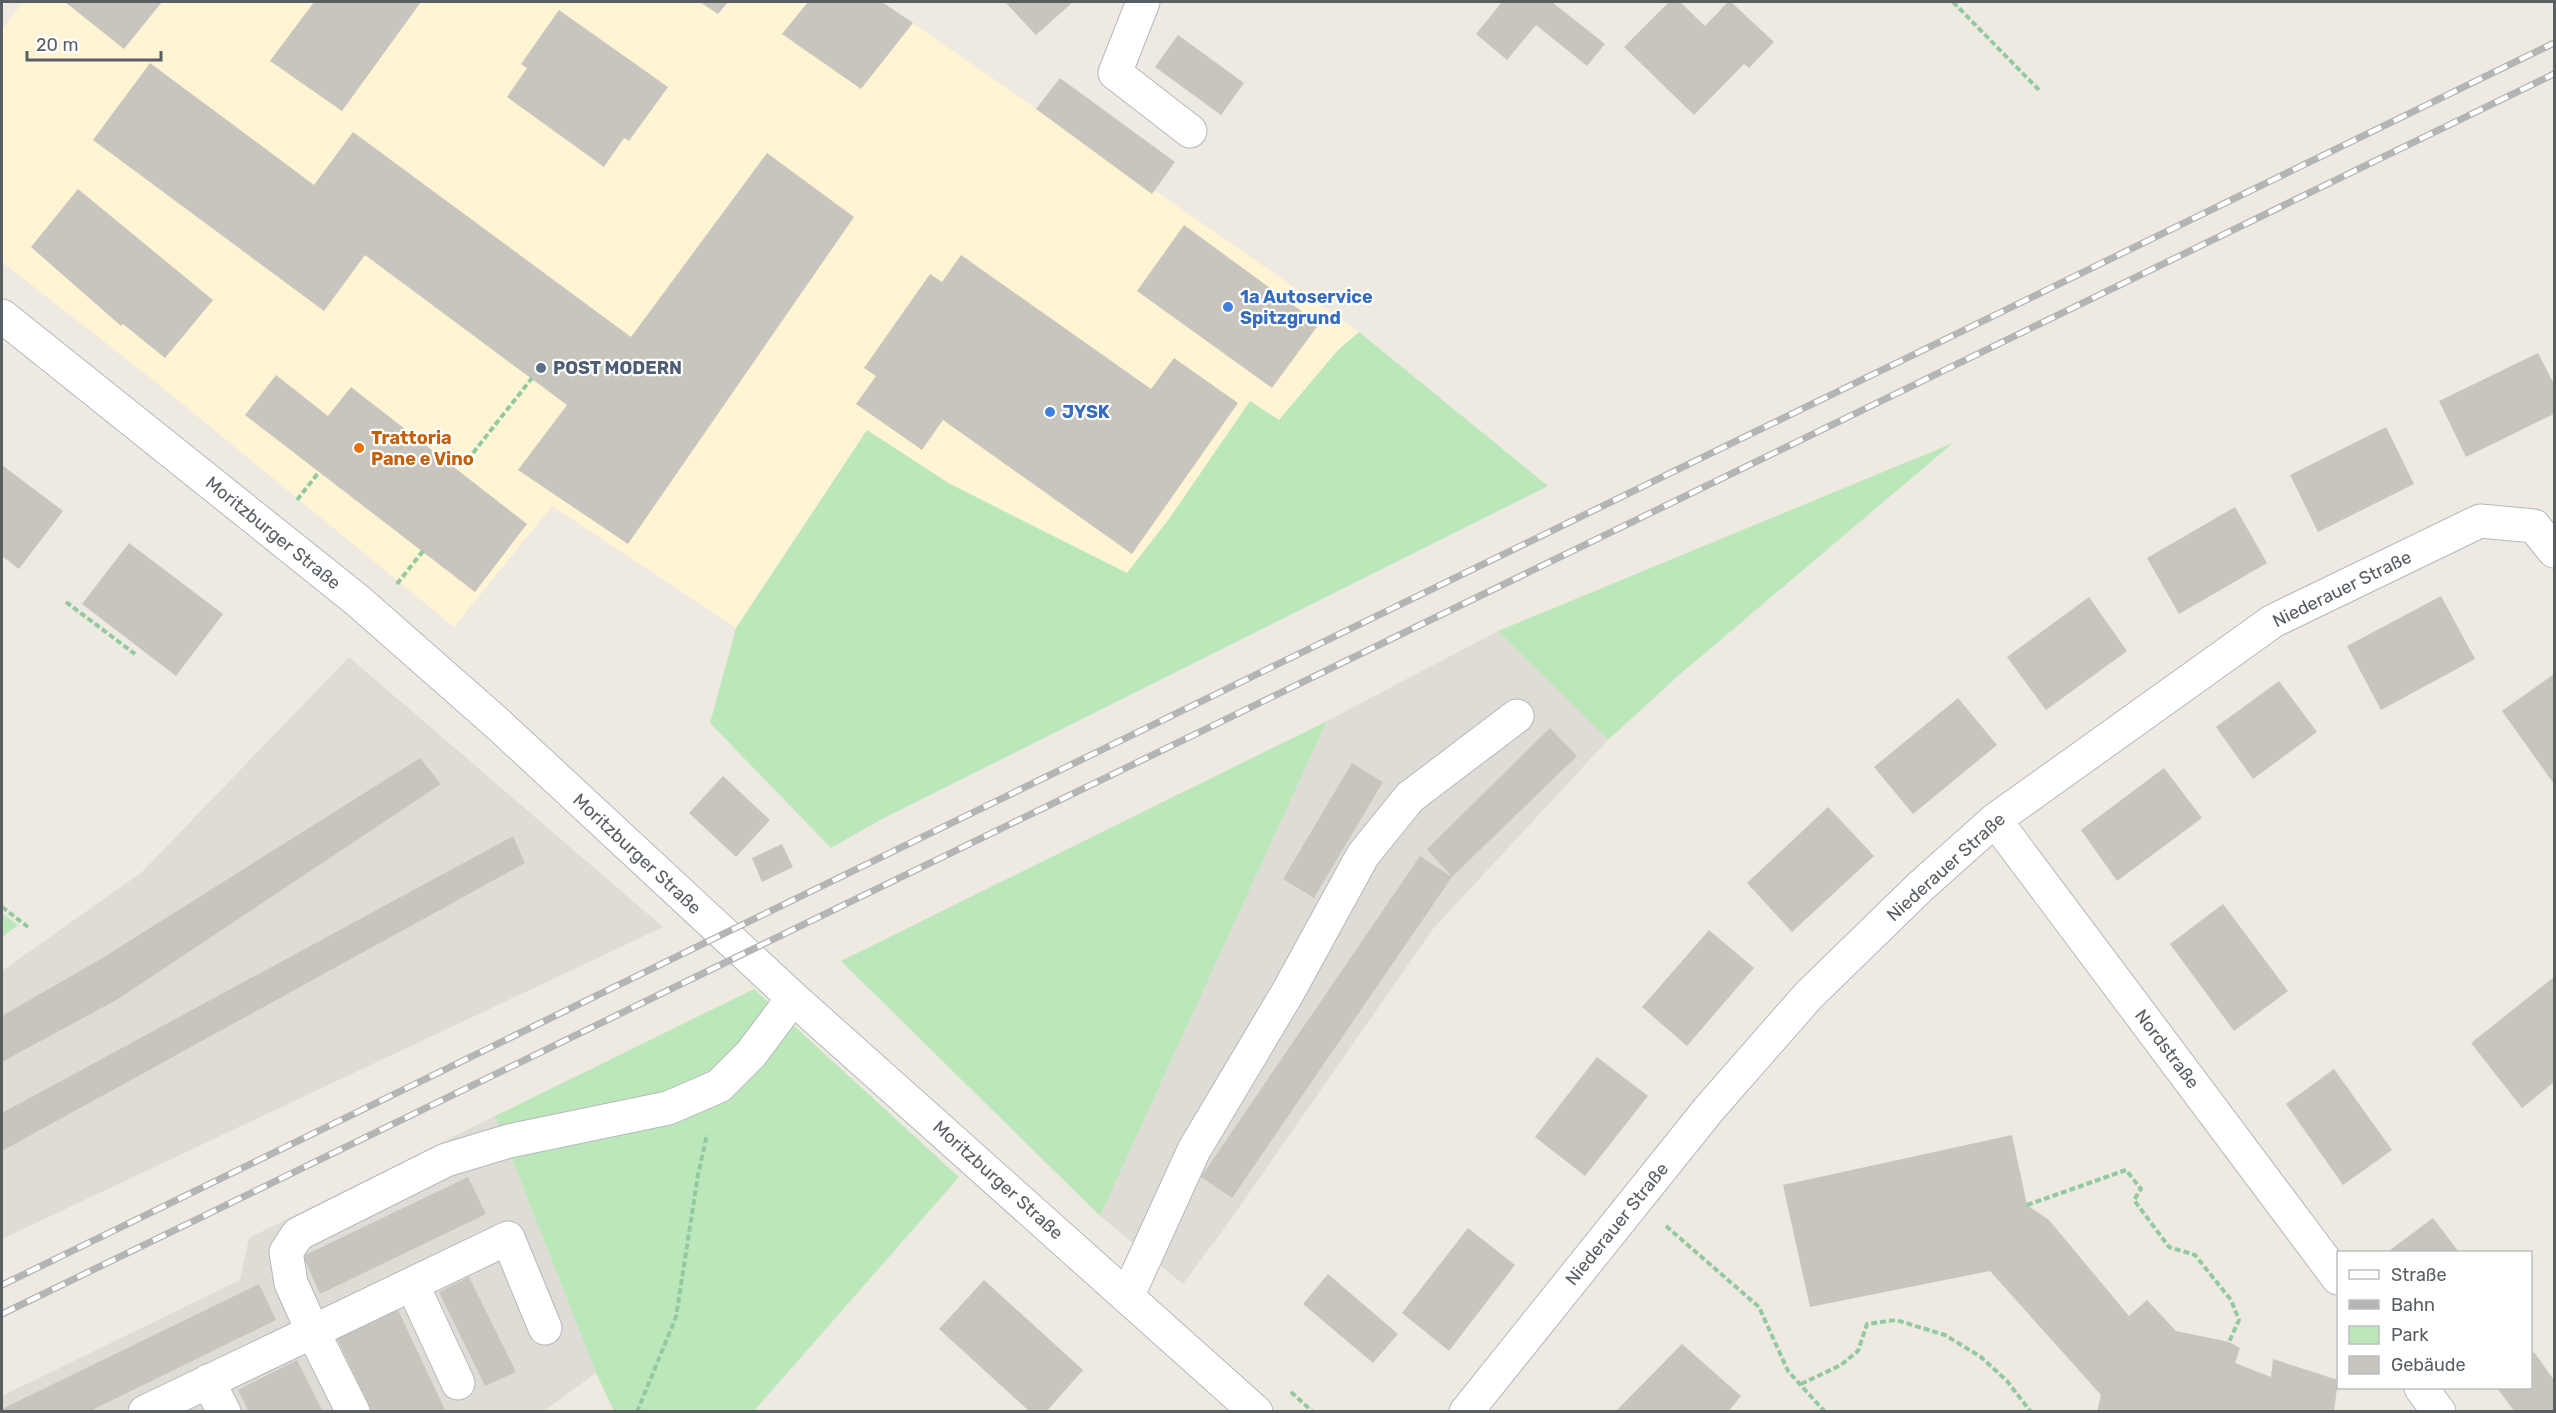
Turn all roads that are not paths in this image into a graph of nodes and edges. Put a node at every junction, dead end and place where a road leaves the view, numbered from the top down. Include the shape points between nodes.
1 (1143, 2) edge
2 (1190, 131) dead end
3 (2, 316) edge
4 (2554, 551) edge
5 (1517, 716) dead end
6 (1995, 820) junction
7 (793, 998) junction
8 (2337, 1277) edge
9 (412, 1284) junction
10 (1128, 1295) junction
11 (545, 1328) dead end
12 (312, 1330) junction
13 (207, 1381) junction
14 (458, 1383) dead end
15 (2422, 1389) edge
16 (145, 1412) edge
17 (224, 1412) edge
18 (353, 1412) edge
19 (1256, 1412) edge
20 (1466, 1412) edge
21 (2439, 1412) edge

1 - 2 street via 1116,73
3 - 7 street, Moritzburger Straße via 357,600 498,724
4 - 6 street, Niederauer Straße via 2534,526 2480,521 2273,621
5 - 10 street via 1410,797 1363,855 1288,992 1194,1150
6 - 8 street, Nordstraße
6 - 20 street, Niederauer Straße via 1808,996 1709,1109
7 - 10 street, Moritzburger Straße
7 - 12 street via 751,1054 719,1086 668,1108 509,1140 446,1160 297,1234 286,1252 291,1283
9 - 11 street via 508,1238
9 - 12 street
9 - 14 street
10 - 19 street, Moritzburger Straße
12 - 13 street
12 - 18 street
13 - 16 street
13 - 17 street
15 - 21 street

